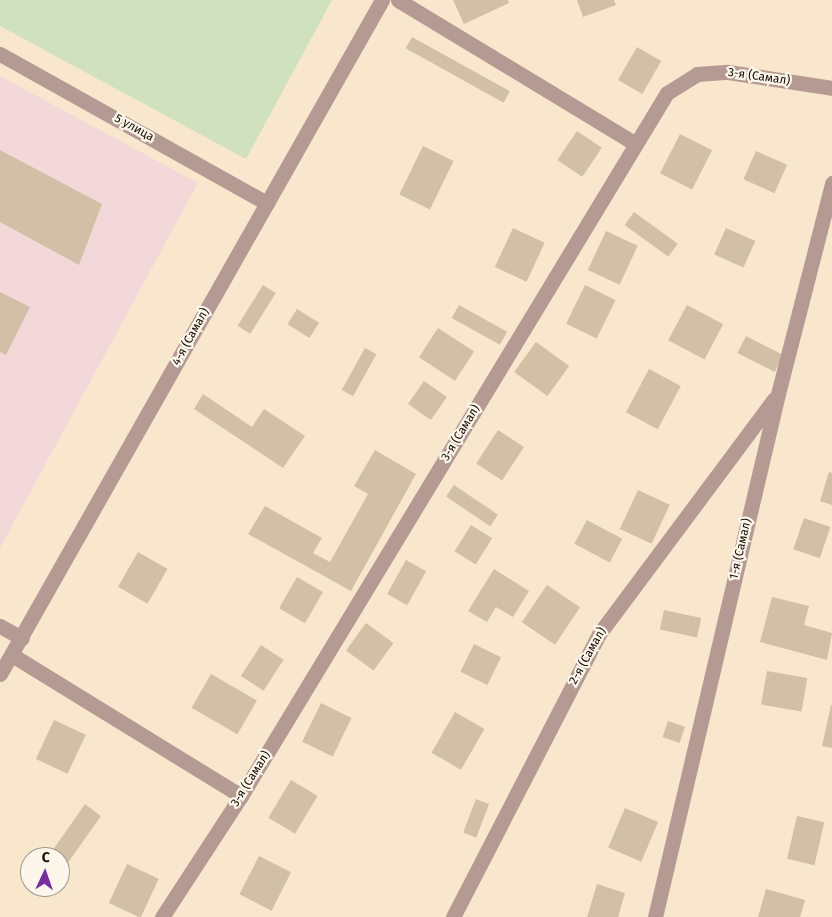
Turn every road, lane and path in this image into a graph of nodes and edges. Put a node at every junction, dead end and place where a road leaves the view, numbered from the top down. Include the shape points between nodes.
1 (382, 0) edge
2 (398, 0) edge
3 (0, 54) edge
4 (832, 88) edge
5 (636, 144) junction
6 (832, 183) edge
7 (267, 203) junction
8 (778, 394) junction
9 (0, 626) edge
10 (22, 638) junction
11 (12, 655) junction
12 (0, 674) edge
13 (241, 796) junction
14 (162, 917) edge
15 (453, 917) edge
16 (655, 917) edge

1 - 7 street, 4-я (Самал)
2 - 5 street
3 - 7 street, 5 улица
4 - 5 street, 3-я (Самал) via 728,72 697,74 667,93
5 - 13 street, 3-я (Самал)
6 - 8 street, 1-я (Самал)
7 - 10 street, 4-я (Самал)
8 - 15 street, 2-я (Самал) via 599,634
8 - 16 street, 1-я (Самал)
9 - 10 street
10 - 11 street, 4-я (Самал)
11 - 12 street, 4-я (Самал)
11 - 13 street
13 - 14 street, 3-я (Самал)

